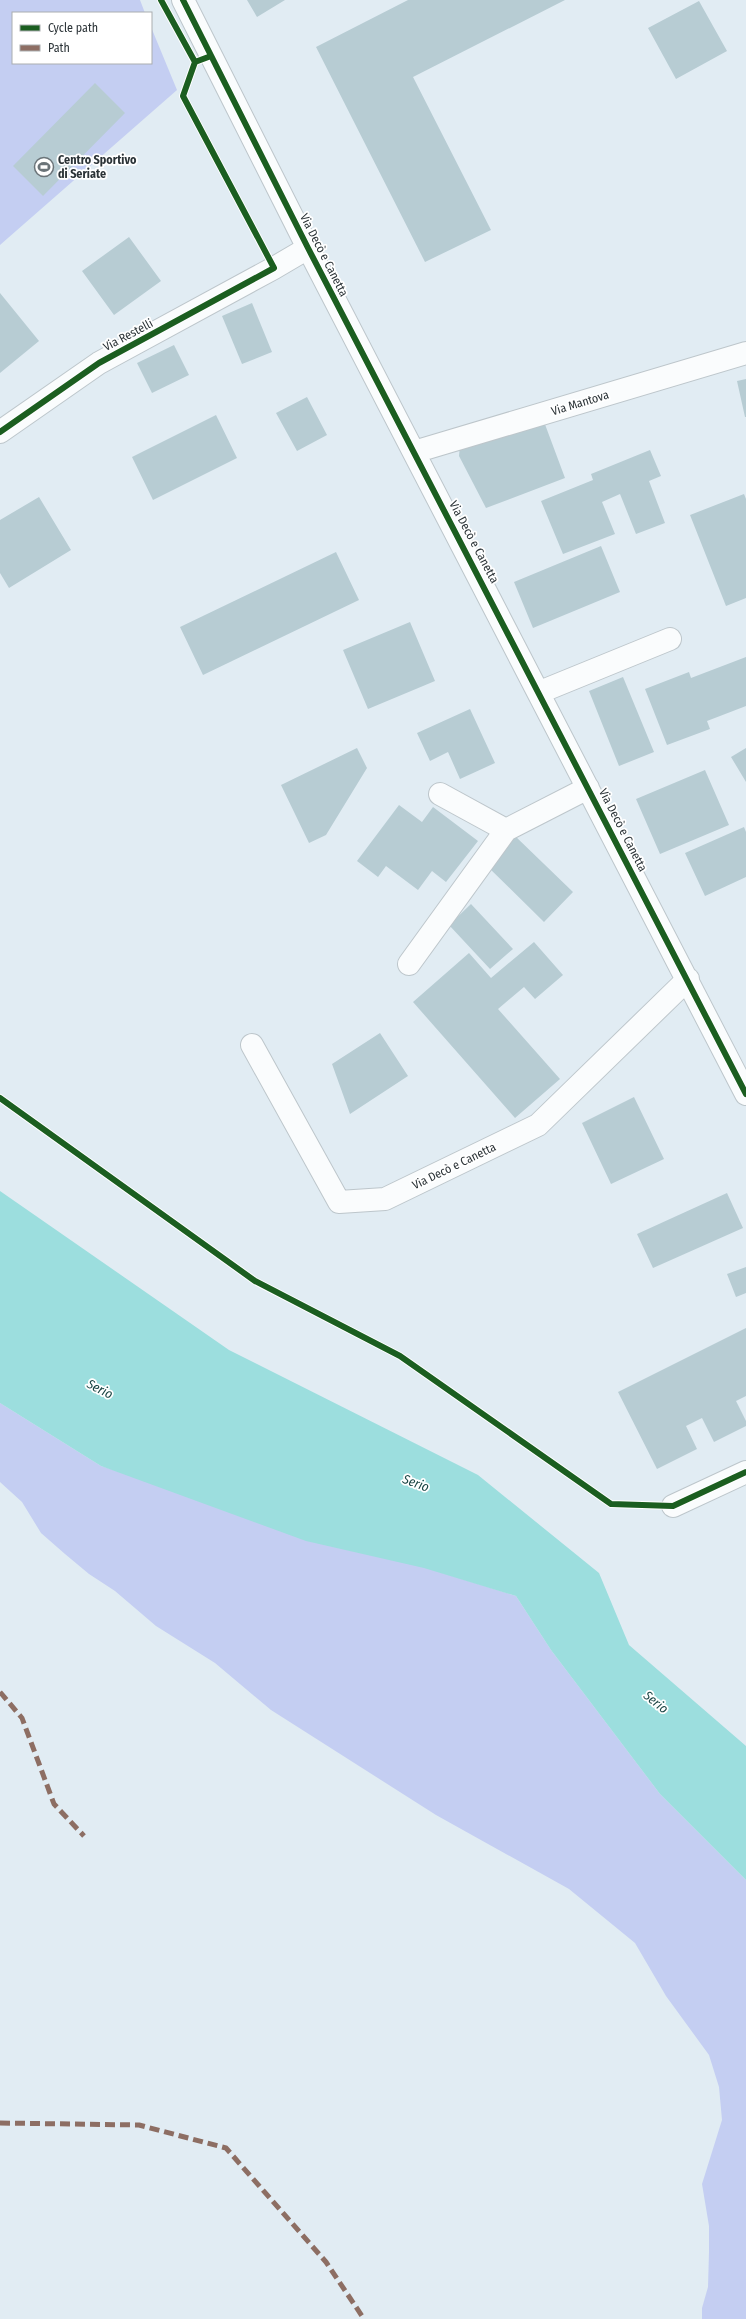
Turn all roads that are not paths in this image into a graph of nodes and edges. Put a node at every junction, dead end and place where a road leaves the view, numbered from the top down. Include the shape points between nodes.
1 (183, 0) edge
2 (308, 248) junction
3 (746, 353) edge
4 (0, 432) edge
5 (414, 452) junction
6 (670, 639) dead end
7 (540, 692) junction
8 (588, 788) junction
9 (440, 794) dead end
10 (506, 830) junction
11 (409, 964) dead end
12 (688, 979) junction
13 (252, 1045) dead end
14 (746, 1094) edge
15 (746, 1472) edge
16 (673, 1506) dead end

1 - 2 street, Via Decò e Canetta
2 - 4 street, Via Restelli via 99,363
2 - 5 street, Via Decò e Canetta
3 - 5 street, Via Mantova
5 - 7 street, Via Decò e Canetta
6 - 7 street
7 - 8 street, Via Decò e Canetta
8 - 10 street, Via Decò e Canetta
8 - 12 street, Via Decò e Canetta
9 - 10 street
10 - 11 street, Via Decò e Canetta
12 - 13 street, Via Decò e Canetta via 538,1125 385,1199 339,1202
12 - 14 street, Via Decò e Canetta
15 - 16 street

